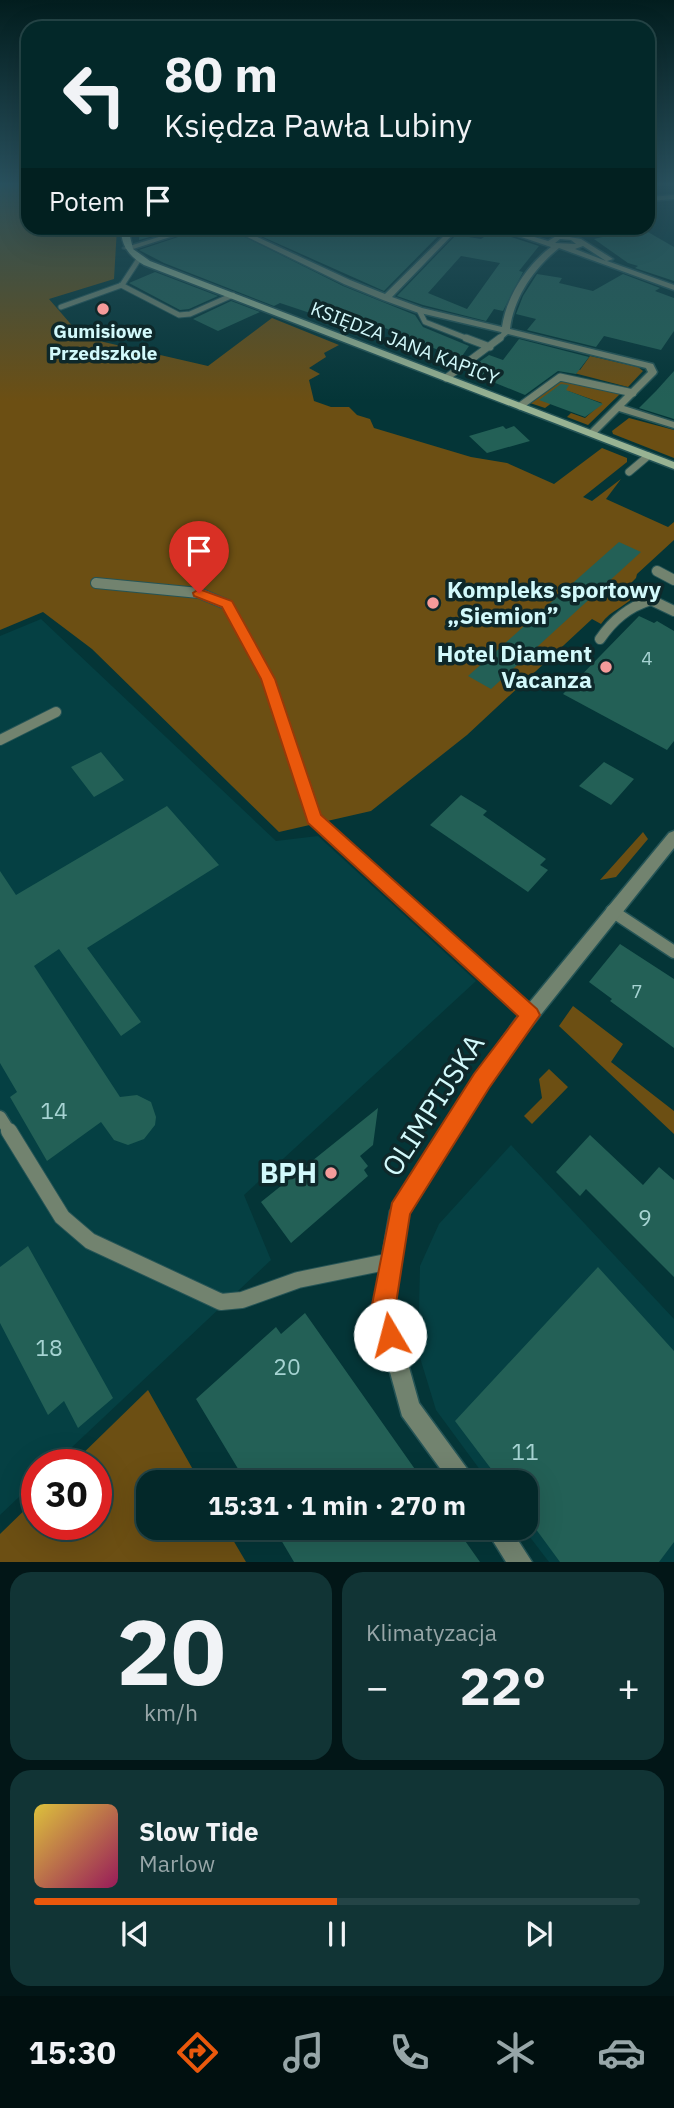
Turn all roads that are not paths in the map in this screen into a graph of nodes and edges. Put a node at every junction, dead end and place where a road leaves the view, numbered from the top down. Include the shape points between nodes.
1 (136, 256) edge
2 (293, 256) edge
3 (428, 256) edge
4 (545, 256) edge
5 (586, 256) edge
6 (602, 256) edge
7 (139, 259) junction
8 (621, 268) junction
9 (121, 285) junction
10 (674, 288) edge
11 (233, 295) junction
12 (386, 299) junction
13 (61, 307) dead end
14 (419, 310) junction
15 (505, 332) junction
16 (490, 347) junction
17 (446, 377) junction
18 (633, 393) junction
19 (520, 406) junction
20 (620, 408) junction
21 (674, 425) edge
22 (591, 434) junction
23 (648, 456) junction
24 (674, 466) edge
25 (629, 472) dead end
26 (657, 571) dead end
27 (674, 580) edge
28 (96, 583) dead end
29 (674, 611) edge
30 (600, 639) dead end
31 (56, 712) dead end
32 (0, 740) edge
33 (674, 837) edge
34 (612, 911) junction
35 (674, 952) edge
36 (530, 1015) junction
37 (0, 1117) edge
38 (391, 1261) junction
39 (454, 1470) edge
40 (504, 1540) edge
41 (520, 1562) edge

1 - 7 street, KSIĘDZA JANA KAPICY
2 - 12 street
3 - 12 street
4 - 15 street via 509,311
5 - 8 street
6 - 8 street
7 - 9 lane
7 - 11 street, KSIĘDZA JANA KAPICY
8 - 10 street
9 - 11 lane via 179,315
9 - 13 lane
11 - 17 street, KSIĘDZA JANA KAPICY
12 - 14 street
14 - 15 street
14 - 16 lane via 425,322
15 - 16 lane
15 - 18 street via 650,366 653,372
16 - 17 lane
17 - 19 street, KSIĘDZA JANA KAPICY
18 - 19 lane via 560,377
18 - 20 street
19 - 22 street, KSIĘDZA JANA KAPICY
20 - 21 street
20 - 22 street
22 - 23 street, KSIĘDZA JANA KAPICY
23 - 24 street, KSIĘDZA JANA KAPICY
23 - 25 lane
26 - 27 lane
28 - 36 lane via 199,593 228,604 268,679 314,818
29 - 30 lane via 651,600 638,604 611,621
31 - 32 lane
33 - 34 street, OLIMPIJSKA
34 - 35 lane
34 - 36 street, OLIMPIJSKA
36 - 38 street, OLIMPIJSKA via 482,1081 400,1211
37 - 38 lane via 62,1217 90,1241 221,1302
38 - 39 street, OLIMPIJSKA via 383,1310 410,1408
40 - 41 street

